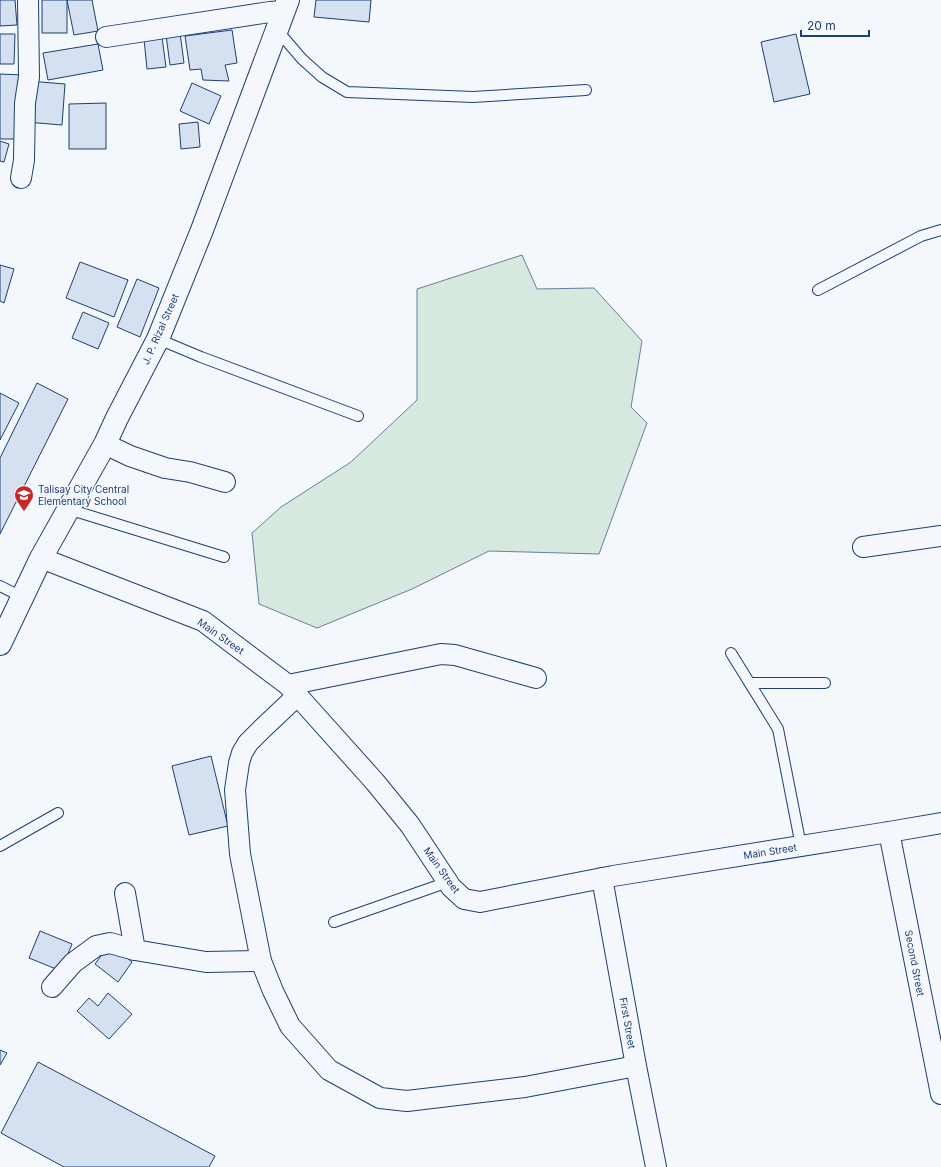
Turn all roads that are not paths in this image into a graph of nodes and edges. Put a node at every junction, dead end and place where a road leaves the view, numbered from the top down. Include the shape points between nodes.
1 (28, 0) edge
2 (283, 14) edge
3 (106, 37) dead end
4 (586, 90) dead end
5 (21, 178) dead end
6 (941, 230) edge
7 (818, 290) dead end
8 (158, 339) junction
9 (358, 416) dead end
10 (105, 444) junction
11 (225, 482) dead end
12 (68, 509) junction
13 (941, 536) edge
14 (863, 547) dead end
15 (224, 557) dead end
16 (41, 558) junction
17 (0, 586) edge
18 (22, 597) junction
19 (0, 644) edge
20 (731, 653) dead end
21 (536, 678) dead end
22 (750, 683) junction
23 (824, 683) dead end
24 (293, 690) junction
25 (58, 813) dead end
26 (941, 823) edge
27 (889, 832) junction
28 (0, 846) edge
29 (801, 846) junction
30 (602, 878) junction
31 (448, 882) junction
32 (125, 893) dead end
33 (334, 922) dead end
34 (135, 950) junction
35 (261, 960) junction
36 (52, 987) dead end
37 (636, 1066) junction
38 (941, 1094) edge
39 (656, 1167) edge

1 - 5 street via 28,77
2 - 3 street via 270,12
2 - 4 lane via 302,59 322,77 347,92 473,98
2 - 8 street, J. P. Rizal Street
6 - 7 lane via 921,236
8 - 9 lane
8 - 10 street, J. P. Rizal Street
10 - 11 street via 165,468
10 - 12 street, J. P. Rizal Street
12 - 15 lane
12 - 16 street, J. P. Rizal Street
13 - 14 street
16 - 18 street, J. P. Rizal Street
16 - 24 street, Main Street via 203,620
17 - 18 lane
18 - 19 street, J. P. Rizal Street
20 - 22 lane
21 - 24 street via 455,655 441,654
22 - 23 lane
22 - 29 lane via 778,729
24 - 31 street, Main Street via 410,825
24 - 35 street via 242,753 235,790 240,854
25 - 28 lane
26 - 27 street, Main Street
27 - 29 street, Main Street
27 - 38 street, Second Street
29 - 30 street, Main Street
30 - 31 street, Main Street via 480,902 464,899
30 - 37 street, First Street
31 - 33 lane
32 - 34 street
34 - 35 street via 206,962
34 - 36 street via 110,943 96,946 73,963
35 - 37 street via 290,1026 329,1070 380,1098 407,1102 525,1087
37 - 39 street, First Street

